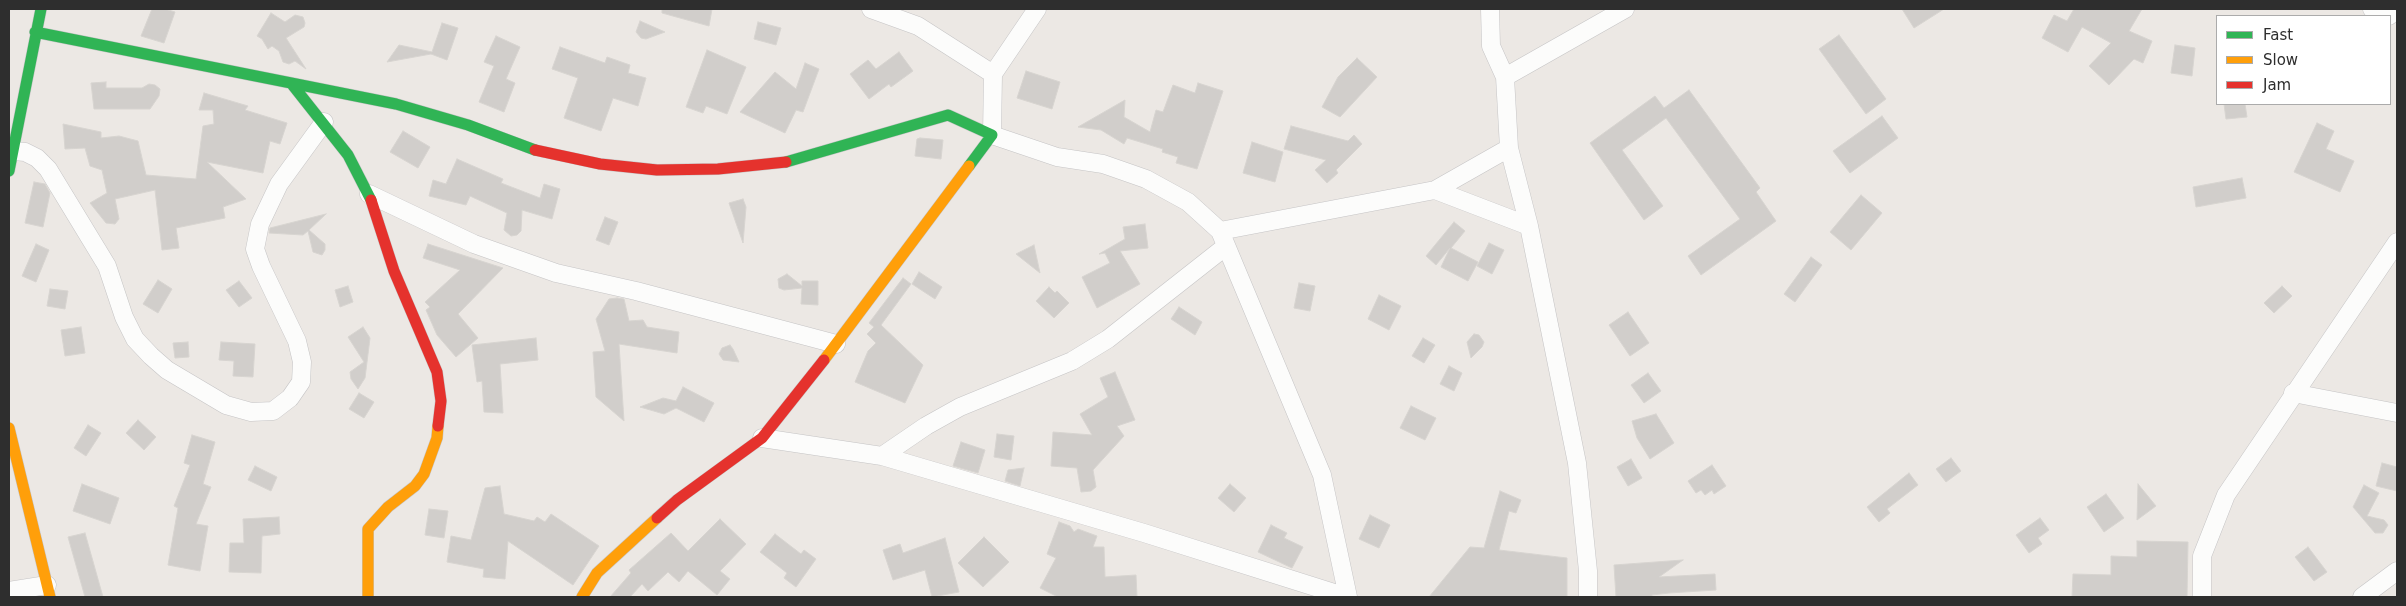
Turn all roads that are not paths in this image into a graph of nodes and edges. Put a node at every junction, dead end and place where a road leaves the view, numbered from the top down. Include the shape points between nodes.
1 (41, 9) edge
2 (871, 9) edge
3 (1037, 9) edge
4 (1490, 9) edge
5 (1625, 9) edge
6 (2372, 9) edge
7 (2387, 15) edge
8 (35, 32) junction
9 (993, 74) junction
10 (1505, 76) junction
11 (291, 83) junction
12 (324, 122) junction
13 (992, 135) junction
14 (1509, 148) junction
15 (14, 152) junction
16 (9, 171) edge
17 (1435, 190) junction
18 (369, 194) junction
19 (1529, 226) junction
20 (1220, 231) junction
21 (2397, 242) edge
22 (1226, 248) junction
23 (836, 344) junction
24 (2293, 393) junction
25 (2397, 413) edge
26 (9, 428) edge
27 (762, 438) junction
28 (882, 456) junction
29 (2397, 571) edge
30 (9, 591) edge
31 (48, 591) edge
32 (368, 597) edge
33 (582, 597) edge
34 (1347, 597) edge
35 (1588, 597) edge
36 (2202, 597) edge
37 (2362, 597) edge

1 - 8 street
2 - 9 street via 918,26
3 - 9 street
4 - 10 street via 1491,46
5 - 10 street
6 - 7 street
8 - 11 street
8 - 15 street
9 - 13 street
10 - 14 street
11 - 12 street
11 - 13 street via 396,104 468,125 545,153 600,164 657,170 781,164 948,115
12 - 15 street via 279,184 260,224 255,249 260,266 297,341 302,362 301,382 290,398 273,411 251,412 226,405 166,370 151,356 135,339 107,266 48,169 37,158 25,152
12 - 18 street via 348,155
13 - 20 street via 1057,157 1103,164 1146,179 1188,202
13 - 23 street
14 - 17 street
14 - 19 street
15 - 16 street
17 - 19 street
17 - 20 street
18 - 23 street via 474,244 556,273
18 - 32 street via 394,270 437,372 441,401 437,438 424,474 368,529
19 - 35 street via 1577,463
20 - 22 street
21 - 24 street
22 - 28 street via 1108,339 1043,374 960,407
22 - 34 street via 1322,475
23 - 27 street
24 - 25 street
24 - 36 street via 2226,495 2202,556
26 - 31 street
27 - 28 street
27 - 33 street via 677,500 597,573
28 - 34 street
29 - 37 street
30 - 31 street

